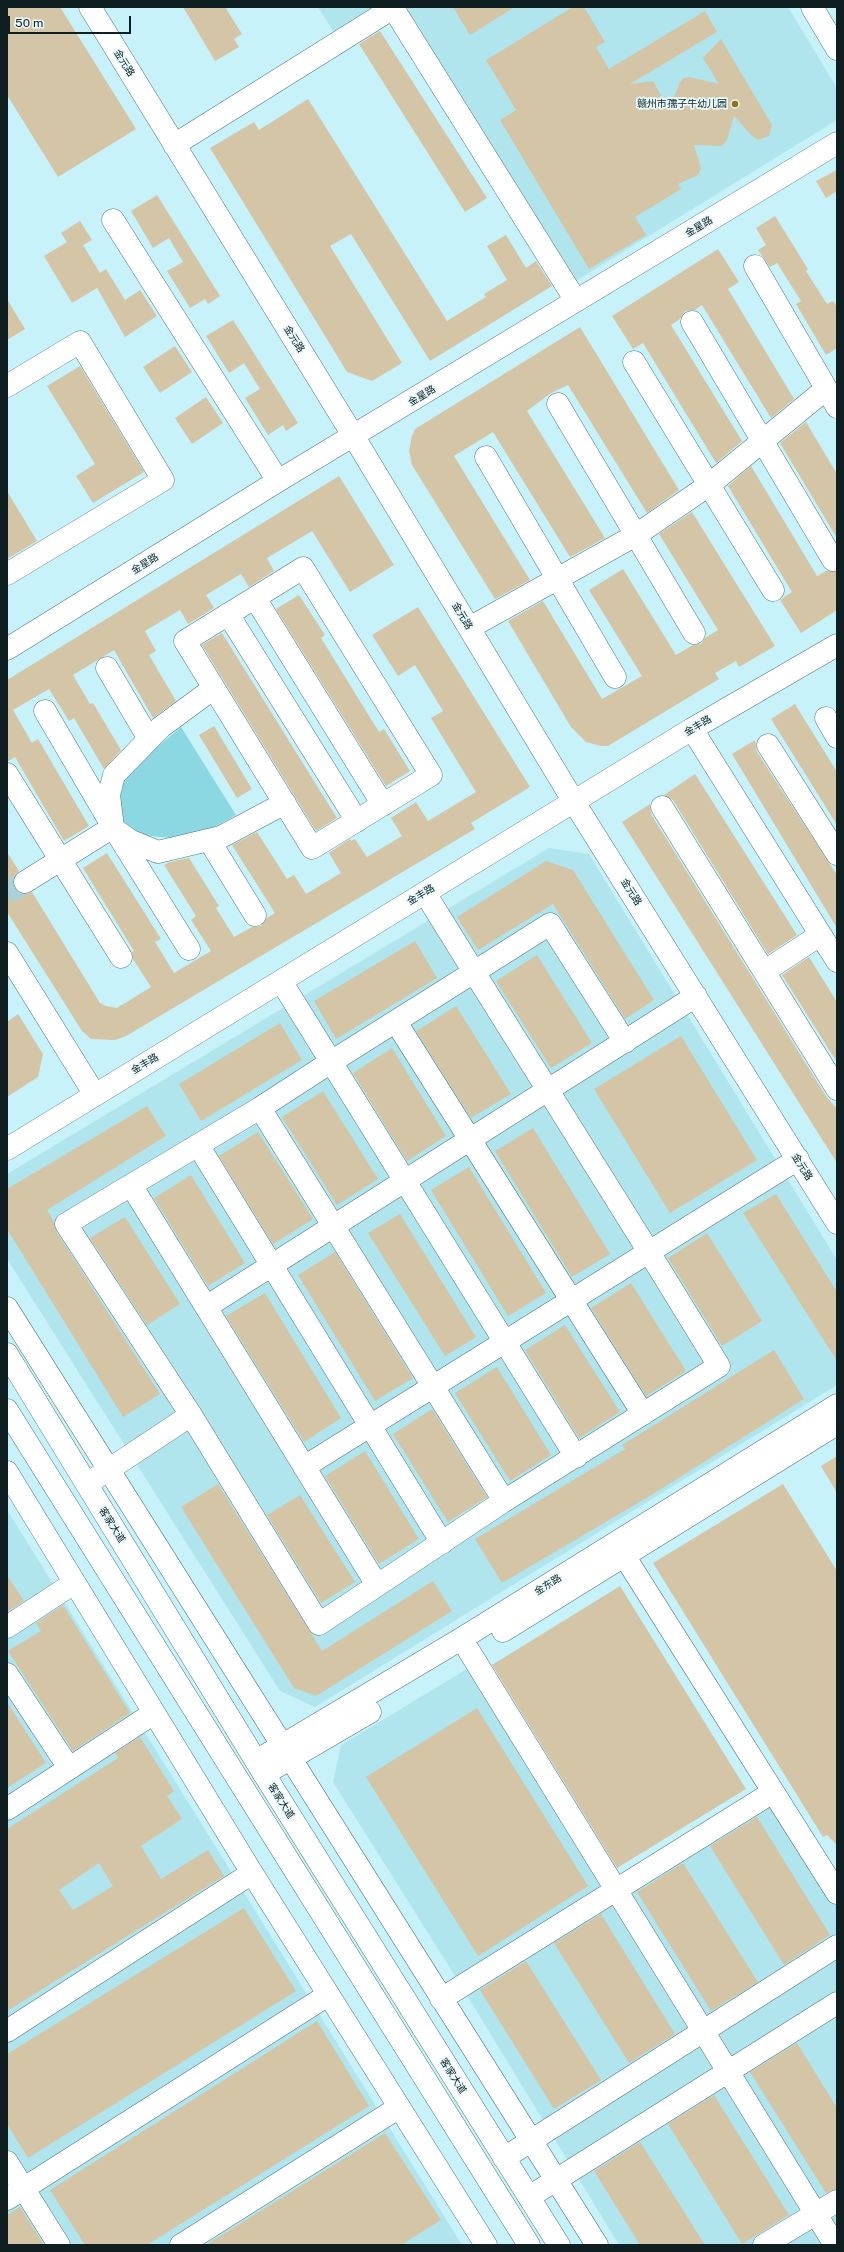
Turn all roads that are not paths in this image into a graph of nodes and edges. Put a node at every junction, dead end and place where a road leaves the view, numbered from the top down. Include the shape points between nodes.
1 (90, 7) edge
2 (812, 7) edge
3 (837, 50) edge
4 (837, 143) edge
5 (174, 145) junction
6 (113, 220) dead end
7 (755, 266) dead end
8 (576, 301) junction
9 (692, 322) dead end
10 (634, 362) dead end
11 (7, 386) edge
12 (832, 398) edge
13 (558, 404) dead end
14 (354, 437) junction
15 (763, 442) junction
16 (486, 457) dead end
17 (278, 481) junction
18 (709, 485) junction
19 (636, 535) junction
20 (833, 560) dead end
21 (7, 574) edge
22 (558, 579) junction
23 (773, 590) dead end
24 (255, 598) junction
25 (228, 614) junction
26 (469, 628) junction
27 (694, 633) dead end
28 (837, 645) edge
29 (7, 649) edge
30 (107, 668) dead end
31 (615, 677) dead end
32 (214, 688) junction
33 (45, 711) dead end
34 (692, 729) junction
35 (149, 739) junction
36 (768, 745) dead end
37 (7, 774) edge
38 (574, 802) junction
39 (285, 803) junction
40 (383, 805) junction
41 (662, 807) dead end
42 (357, 821) junction
43 (113, 827) junction
44 (209, 840) junction
45 (837, 854) edge
46 (61, 860) junction
47 (26, 882) tunnel mouth
48 (425, 893) junction
49 (255, 915) dead end
50 (820, 935) junction
51 (188, 949) dead end
52 (7, 953) edge
53 (836, 955) edge
54 (121, 957) dead end
55 (474, 972) junction
56 (765, 972) junction
57 (282, 980) junction
58 (696, 996) junction
59 (396, 1022) junction
60 (625, 1042) junction
61 (331, 1062) junction
62 (837, 1089) edge
63 (548, 1090) junction
64 (95, 1095) junction
65 (260, 1108) junction
66 (470, 1140) junction
67 (198, 1145) junction
68 (7, 1149) edge
69 (798, 1159) junction
70 (405, 1181) junction
71 (131, 1185) junction
72 (837, 1223) edge
73 (334, 1226) junction
74 (649, 1252) junction
75 (272, 1266) junction
76 (571, 1301) junction
77 (206, 1307) junction
78 (7, 1308) edge
79 (505, 1342) junction
80 (7, 1354) edge
81 (433, 1387) junction
82 (837, 1405) edge
83 (7, 1410) edge
84 (643, 1414) junction
85 (191, 1415) junction
86 (837, 1424) edge
87 (370, 1426) junction
88 (576, 1457) junction
89 (304, 1467) junction
90 (109, 1470) junction
91 (7, 1472) edge
92 (87, 1484) junction
93 (504, 1501) junction
94 (442, 1543) junction
95 (625, 1557) junction
96 (74, 1583) junction
97 (377, 1585) junction
98 (7, 1626) edge
99 (469, 1651) junction
100 (7, 1674) edge
101 (154, 1713) junction
102 (286, 1753) junction
103 (69, 1768) junction
104 (260, 1768) junction
105 (773, 1792) junction
106 (7, 1809) edge
107 (252, 1873) junction
108 (616, 1890) junction
109 (837, 1893) edge
110 (837, 1946) edge
111 (328, 1996) junction
112 (441, 1999) junction
113 (837, 2003) edge
114 (7, 2031) edge
115 (702, 2032) junction
116 (727, 2072) junction
117 (398, 2108) junction
118 (531, 2140) junction
119 (504, 2158) junction
120 (7, 2162) edge
121 (556, 2180) junction
122 (15, 2194) edge
123 (529, 2197) junction
124 (837, 2200) edge
125 (816, 2214) junction
126 (59, 2245) edge
127 (181, 2245) edge
128 (486, 2245) edge
129 (529, 2245) edge
130 (559, 2245) edge
131 (597, 2245) edge
132 (764, 2245) edge
133 (835, 2245) edge

1 - 5 street, 金元路
2 - 3 street
4 - 8 street, 金星路
5 - 8 street via 393,8
5 - 14 street, 金元路
6 - 17 street
7 - 12 street
8 - 14 street, 金星路
9 - 15 street
10 - 18 street
11 - 21 street via 80,342 163,480
12 - 15 street
13 - 19 street
14 - 17 street, 金星路
14 - 26 street, 金元路
15 - 18 street
15 - 20 street
16 - 22 street
17 - 29 street, 金星路
18 - 19 street
18 - 23 street
19 - 22 street
19 - 27 street
22 - 26 street
22 - 31 street
24 - 25 street
24 - 40 street
24 - 40 street via 303,568 423,762 431,775
25 - 32 street via 185,641
25 - 42 street
26 - 38 street, 金元路
28 - 34 street, 金丰路
30 - 35 street
32 - 35 street via 160,727
32 - 39 street
33 - 43 street
34 - 38 street, 金丰路
34 - 50 street
35 - 43 street via 114,776 108,795
36 - 45 street
37 - 46 street
38 - 48 street, 金丰路
38 - 58 street, 金元路
39 - 42 street via 312,848
39 - 44 street via 221,837
40 - 42 street
41 - 56 street
43 - 44 street via 131,841 158,852
43 - 46 street
43 - 51 street
44 - 49 street
46 - 47 street
46 - 54 street
48 - 55 street
48 - 57 street, 金丰路
50 - 53 street
50 - 56 street
52 - 64 street
55 - 59 street
55 - 60 street via 550,924
55 - 63 street
56 - 62 street
57 - 61 street
57 - 64 street, 金丰路
58 - 60 street
58 - 69 street, 金元路
59 - 61 street
59 - 66 street
60 - 63 street
61 - 65 street
61 - 70 street
63 - 66 street
63 - 74 street
64 - 68 street, 金丰路
65 - 67 street
65 - 73 street
66 - 70 street
66 - 76 street
67 - 71 street
67 - 75 street
69 - 72 street, 金元路
69 - 74 street
70 - 73 street
70 - 79 street
71 - 77 street
71 - 85 street via 66,1224
73 - 75 street
73 - 81 street
74 - 76 street
74 - 84 street via 719,1366
75 - 77 street
75 - 87 street
76 - 79 street
76 - 84 street
77 - 89 street
78 - 90 street
79 - 81 street
79 - 88 street
80 - 92 street, 客家大道
81 - 87 street
81 - 93 street
82 - 102 street, 金东路 via 461,1639
83 - 129 street
84 - 88 street
85 - 90 street
85 - 97 street via 319,1624
86 - 95 street, 金东路
87 - 89 street
87 - 94 street
88 - 93 street
89 - 97 street
90 - 92 street
90 - 102 street
91 - 96 street
92 - 104 street, 客家大道
93 - 94 street
94 - 97 street
95 - 99 street, 金东路
95 - 105 street
96 - 98 street
96 - 101 street
99 - 102 street, 金东路
99 - 108 street
100 - 103 street
101 - 103 street
101 - 107 street
102 - 104 street, 金东路
102 - 112 street
103 - 106 street
104 - 119 street, 客家大道
105 - 108 street
105 - 109 street
107 - 111 street
107 - 114 street
108 - 112 street
108 - 115 street
110 - 115 street
111 - 117 street
111 - 122 street
112 - 118 street
113 - 116 street
115 - 116 street
115 - 118 street
116 - 121 street
116 - 125 street
117 - 127 street
117 - 128 street
118 - 119 street
118 - 121 street
119 - 123 street, 客家大道
120 - 122 street
121 - 123 street
121 - 131 street
122 - 126 street
123 - 130 street, 客家大道
124 - 125 street
125 - 132 street
125 - 133 street

